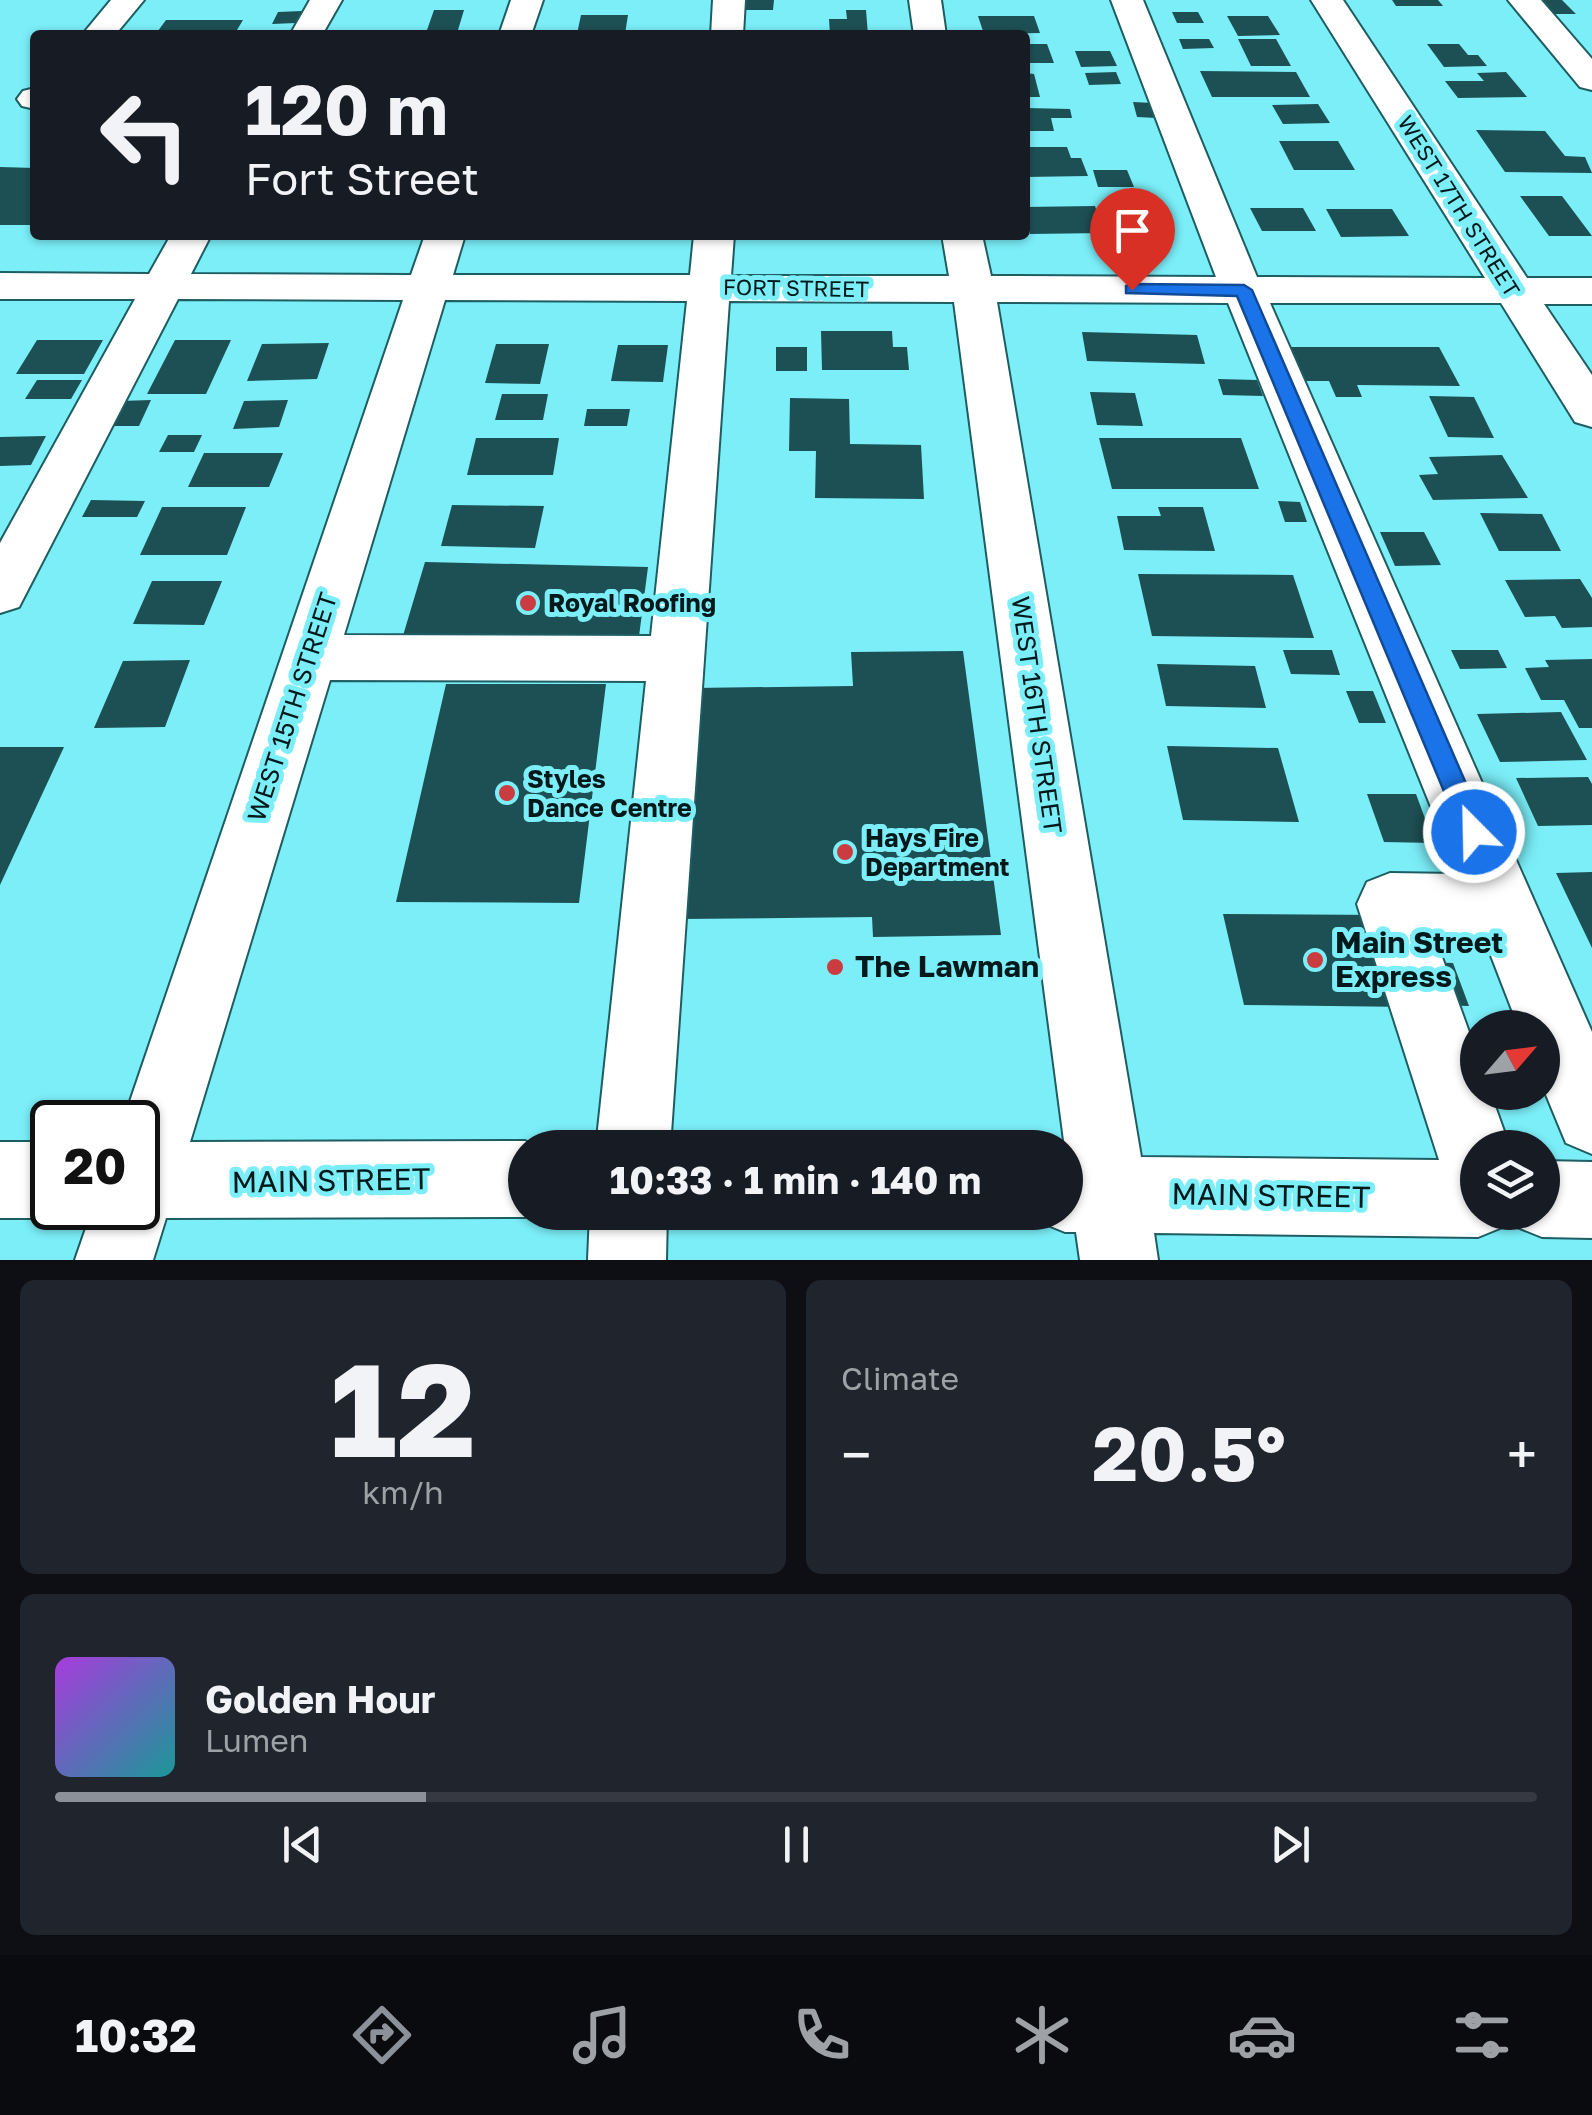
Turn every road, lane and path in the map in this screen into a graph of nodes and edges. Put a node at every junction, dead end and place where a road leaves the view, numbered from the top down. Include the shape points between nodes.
1 (128, 0) edge
2 (326, 0) edge
3 (527, 0) edge
4 (729, 0) edge
5 (924, 0) edge
6 (1127, 0) edge
7 (1327, 0) edge
8 (1524, 0) edge
9 (103, 30) edge
10 (309, 30) edge
11 (517, 30) edge
12 (727, 30) edge
13 (929, 30) edge
14 (1592, 80) edge
15 (189, 240) edge
16 (443, 240) edge
17 (963, 240) edge
18 (712, 261) edge
19 (0, 286) edge
20 (165, 286) junction
21 (428, 288) junction
22 (973, 290) junction
23 (1244, 290) junction
24 (1512, 291) junction
25 (1592, 291) edge
26 (1592, 411) edge
27 (0, 592) edge
28 (308, 657) junction
29 (676, 659) junction
30 (1505, 906) junction
31 (160, 1117) edge
32 (1592, 1118) edge
33 (635, 1130) edge
34 (1466, 1130) edge
35 (508, 1179) edge
36 (0, 1180) edge
37 (30, 1180) edge
38 (160, 1188) edge
39 (1460, 1199) edge
40 (1560, 1199) edge
41 (1592, 1200) edge
42 (1098, 1216) edge
43 (124, 1230) edge
44 (629, 1230) edge
45 (114, 1260) edge
46 (628, 1260) edge

1 - 9 street
2 - 10 street
3 - 11 street
4 - 12 street
5 - 13 street
6 - 23 street
7 - 24 street, WEST 17TH STREET
8 - 14 street
15 - 20 street
16 - 21 street, WEST 15TH STREET
17 - 22 street, WEST 16TH STREET
18 - 21 street, FORT STREET
18 - 22 street, FORT STREET
18 - 29 street
19 - 20 street, FORT STREET
20 - 21 street, FORT STREET
20 - 27 street
21 - 28 street, WEST 15TH STREET
22 - 23 street, FORT STREET
22 - 42 street, WEST 16TH STREET
23 - 24 street, FORT STREET
23 - 30 street
24 - 25 street, FORT STREET
24 - 26 street, WEST 17TH STREET
28 - 29 street
28 - 31 street, WEST 15TH STREET
29 - 33 street
30 - 32 street
30 - 34 street via 1390,904
35 - 38 street, MAIN STREET
36 - 37 street
39 - 42 street, MAIN STREET
40 - 41 street
43 - 45 street, WEST 15TH STREET
44 - 46 street

